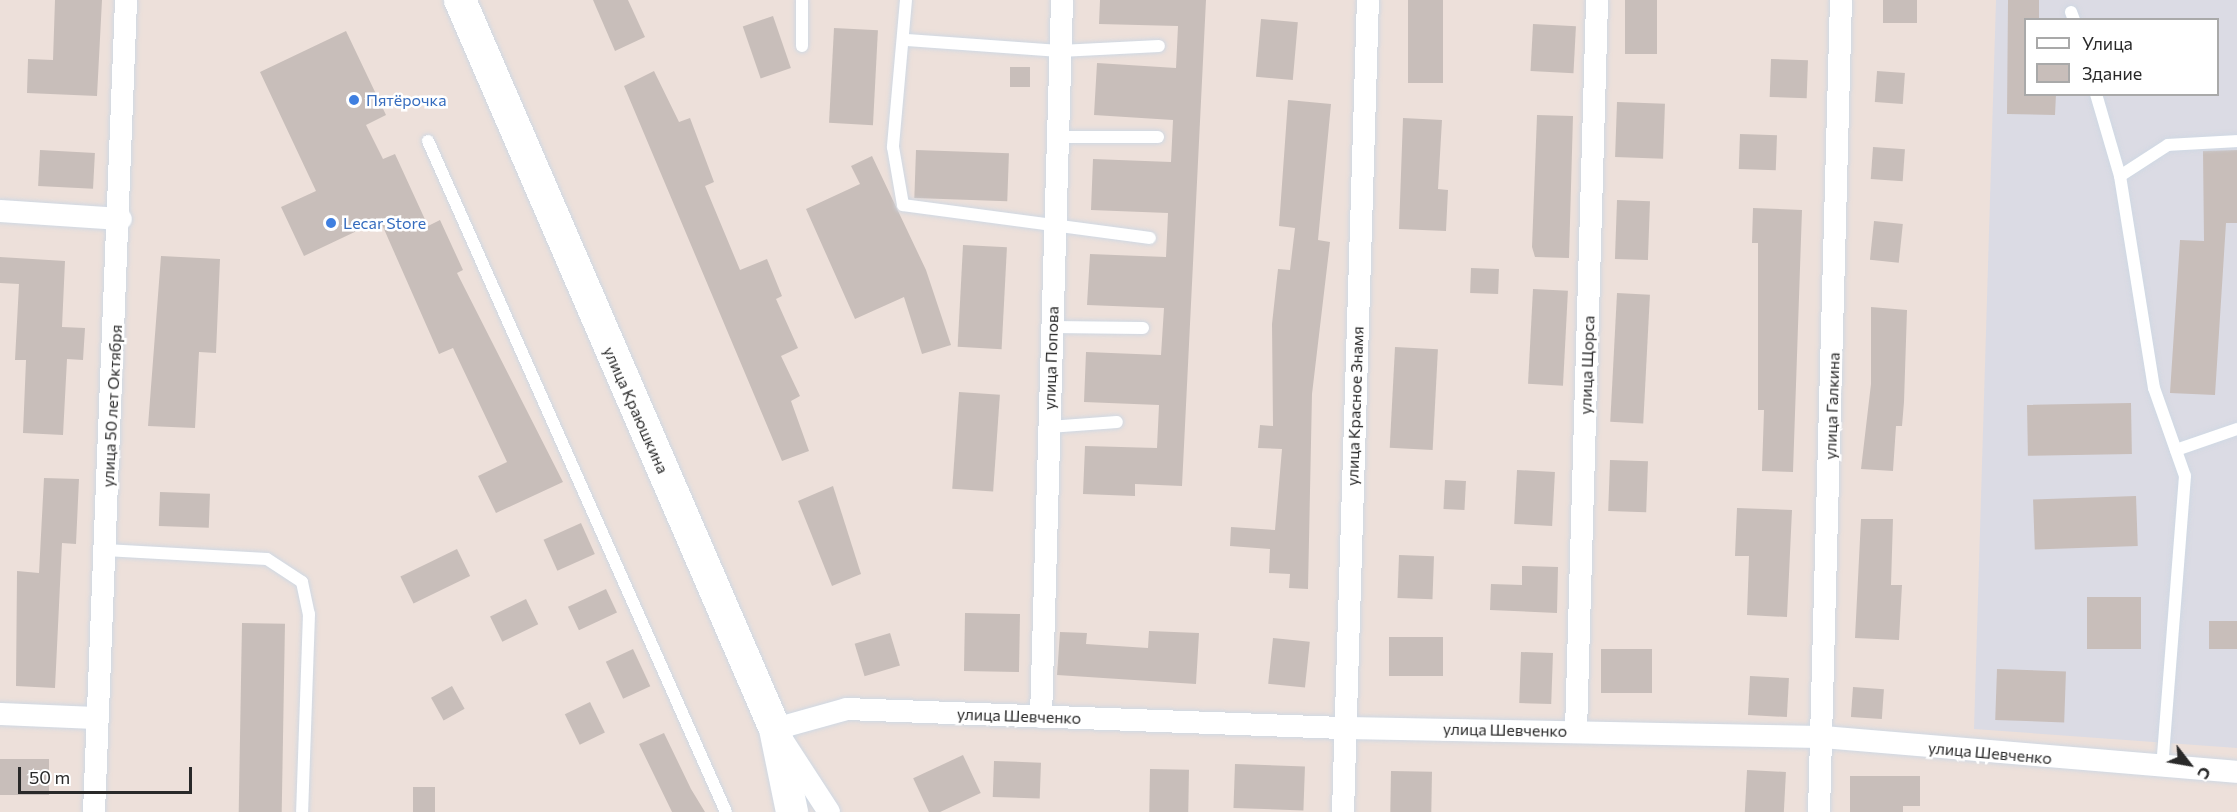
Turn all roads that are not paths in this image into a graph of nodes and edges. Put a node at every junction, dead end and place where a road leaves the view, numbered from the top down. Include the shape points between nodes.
1 (126, 0) edge
2 (460, 0) edge
3 (802, 0) edge
4 (906, 0) edge
5 (1062, 0) edge
6 (1368, 0) edge
7 (1598, 0) edge
8 (1841, 0) edge
9 (907, 40) junction
10 (802, 46) dead end
11 (1159, 46) dead end
12 (1060, 51) junction
13 (2097, 96) edge
14 (1058, 137) junction
15 (1158, 137) dead end
16 (428, 141) dead end
17 (2237, 141) edge
18 (2120, 176) junction
19 (0, 211) edge
20 (121, 219) junction
21 (1055, 227) junction
22 (1150, 238) dead end
23 (1052, 327) junction
24 (1143, 328) dead end
25 (1118, 422) dead end
26 (1049, 427) junction
27 (2237, 429) edge
28 (2176, 450) junction
29 (105, 550) junction
30 (0, 714) edge
31 (1041, 717) junction
32 (96, 718) junction
33 (1345, 728) junction
34 (775, 729) junction
35 (1576, 731) junction
36 (1822, 737) junction
37 (2162, 769) junction
38 (2237, 772) edge
39 (94, 812) edge
40 (302, 812) edge
41 (726, 812) edge
42 (792, 812) edge
43 (829, 812) edge
44 (1343, 812) edge
45 (1819, 812) edge

1 - 20 street, улица 50 лет Октября
2 - 34 main road, улица Краюшкина
3 - 10 lane
4 - 9 lane
5 - 12 street, улица Попова
6 - 33 street, улица Красное Знамя
7 - 35 street, улица Щорса
8 - 36 street, улица Галкина
9 - 12 lane
9 - 21 lane via 893,147 903,205
11 - 12 lane
12 - 14 street, улица Попова
13 - 18 lane
14 - 15 lane
14 - 21 street, улица Попова
16 - 41 lane
17 - 18 lane via 2168,145
18 - 28 lane via 2154,388
19 - 20 street
20 - 29 street, улица 50 лет Октября
21 - 22 lane
21 - 23 street, улица Попова
23 - 24 lane
23 - 26 street, улица Попова
25 - 26 lane
26 - 31 street, улица Попова
27 - 28 lane
28 - 37 lane via 2185,476
29 - 32 street, улица 50 лет Октября
29 - 40 lane via 267,559 302,582 309,614
30 - 32 street
31 - 33 street, улица Шевченко
31 - 34 street, улица Шевченко via 847,709
32 - 39 street, улица 50 лет Октября
33 - 35 street, улица Шевченко
33 - 44 street, улица Красное Знамя
34 - 42 main road
34 - 43 street, улица Краюшкина
35 - 36 street, улица Шевченко
36 - 37 street, улица Шевченко
36 - 45 street, улица Галкина
37 - 38 street, улица Шевченко

